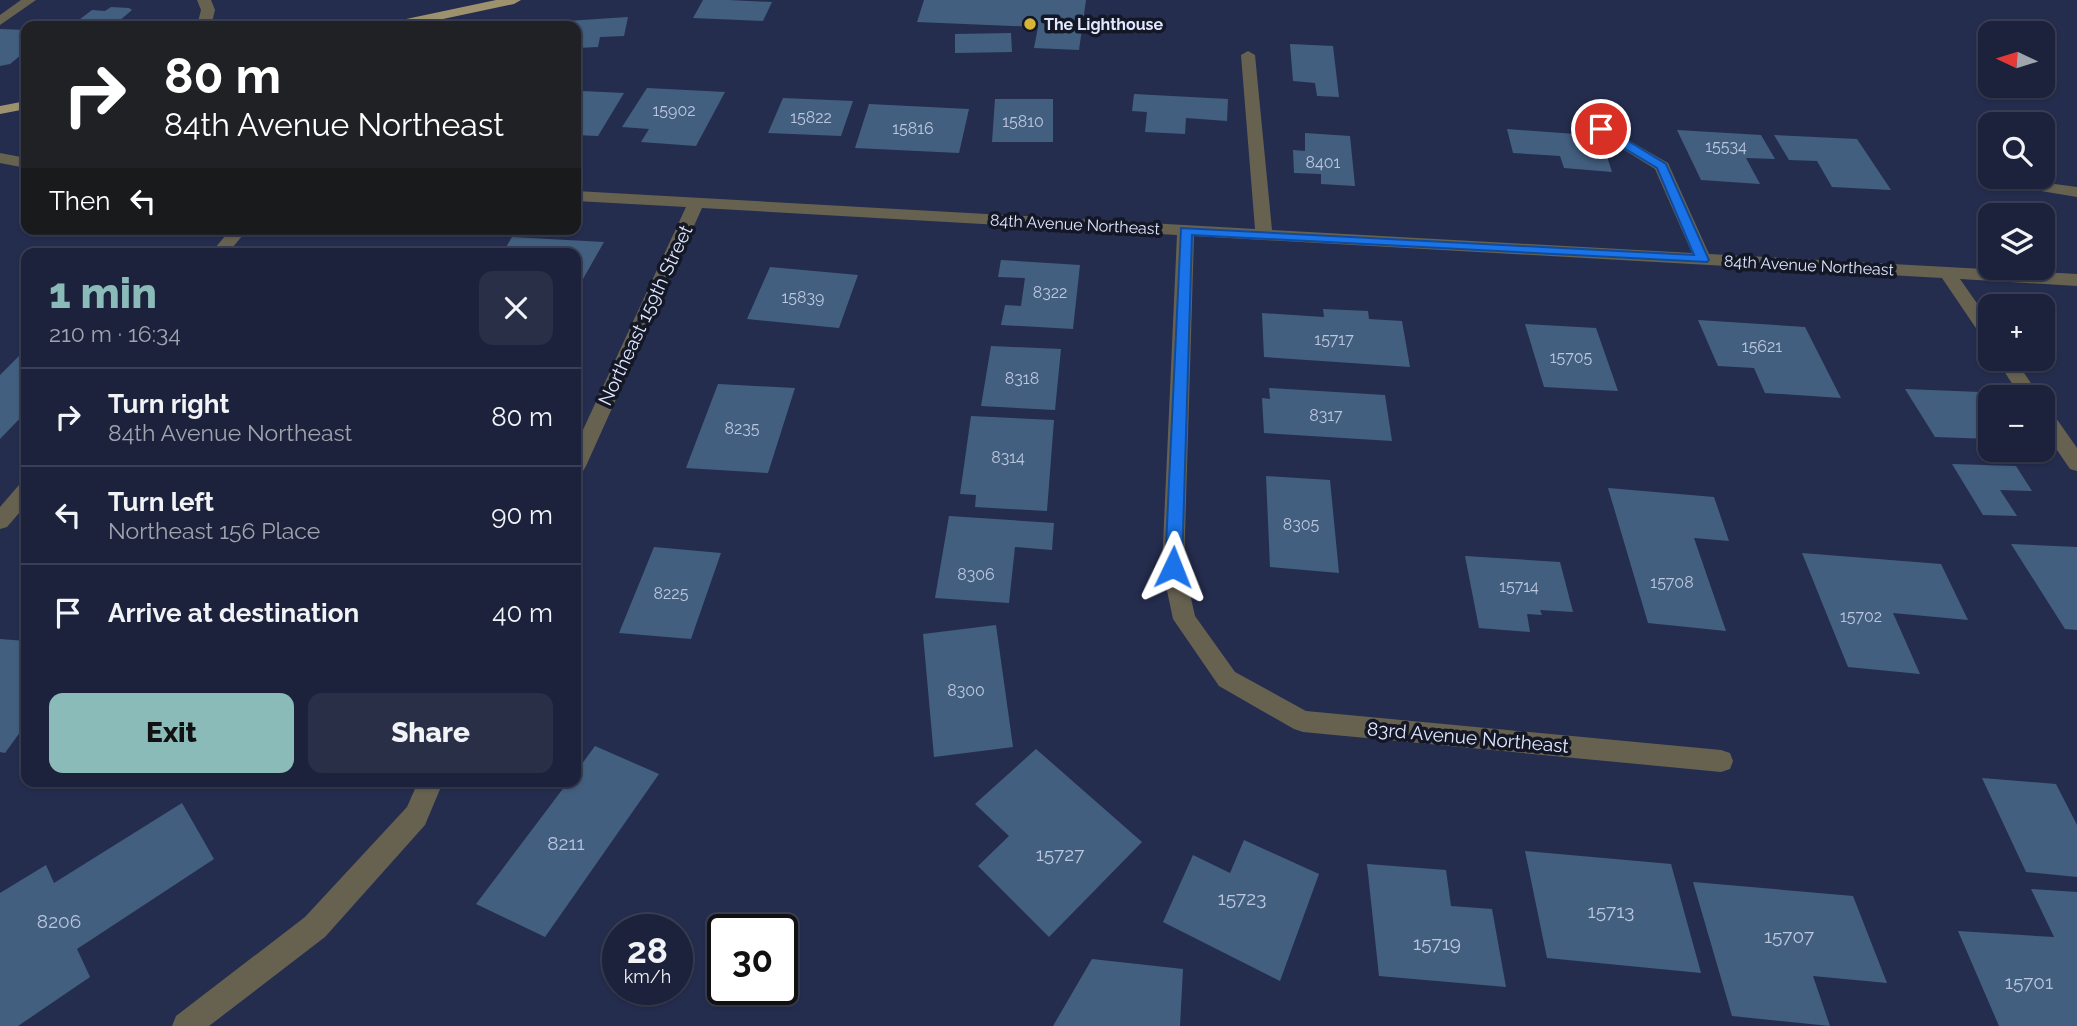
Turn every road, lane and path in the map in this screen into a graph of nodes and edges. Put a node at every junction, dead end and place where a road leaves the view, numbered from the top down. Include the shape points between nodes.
1 (29, 0) edge
2 (204, 0) edge
3 (514, 0) edge
4 (0, 21) edge
5 (205, 21) edge
6 (415, 21) edge
7 (1248, 55) dead end
8 (21, 106) edge
9 (0, 110) edge
10 (1581, 117) dead end
11 (0, 158) edge
12 (21, 162) edge
13 (2055, 189) edge
14 (2077, 192) edge
15 (581, 196) edge
16 (696, 203) junction
17 (1186, 230) junction
18 (1265, 235) junction
19 (1703, 260) junction
20 (1947, 273) junction
21 (2077, 280) edge
22 (1978, 318) edge
23 (2055, 432) edge
24 (581, 455) edge
25 (2077, 464) edge
26 (21, 497) edge
27 (0, 521) edge
28 (1721, 761) dead end
29 (429, 787) edge
30 (186, 1026) edge

1 - 4 street
2 - 5 street
3 - 6 main road
7 - 18 street
8 - 9 main road
10 - 19 street via 1662,166
11 - 12 street
13 - 14 street
15 - 16 street, 84th Avenue Northeast
16 - 17 street, 84th Avenue Northeast
16 - 24 street, Northeast 159th Street
17 - 18 street, 84th Avenue Northeast
17 - 28 street, 83rd Avenue Northeast via 1173,567 1184,619 1227,679 1303,721
18 - 19 street, 84th Avenue Northeast
19 - 20 street, 84th Avenue Northeast
20 - 21 street, 84th Avenue Northeast
20 - 22 street
23 - 25 street
26 - 27 street
29 - 30 street via 416,816 315,928

